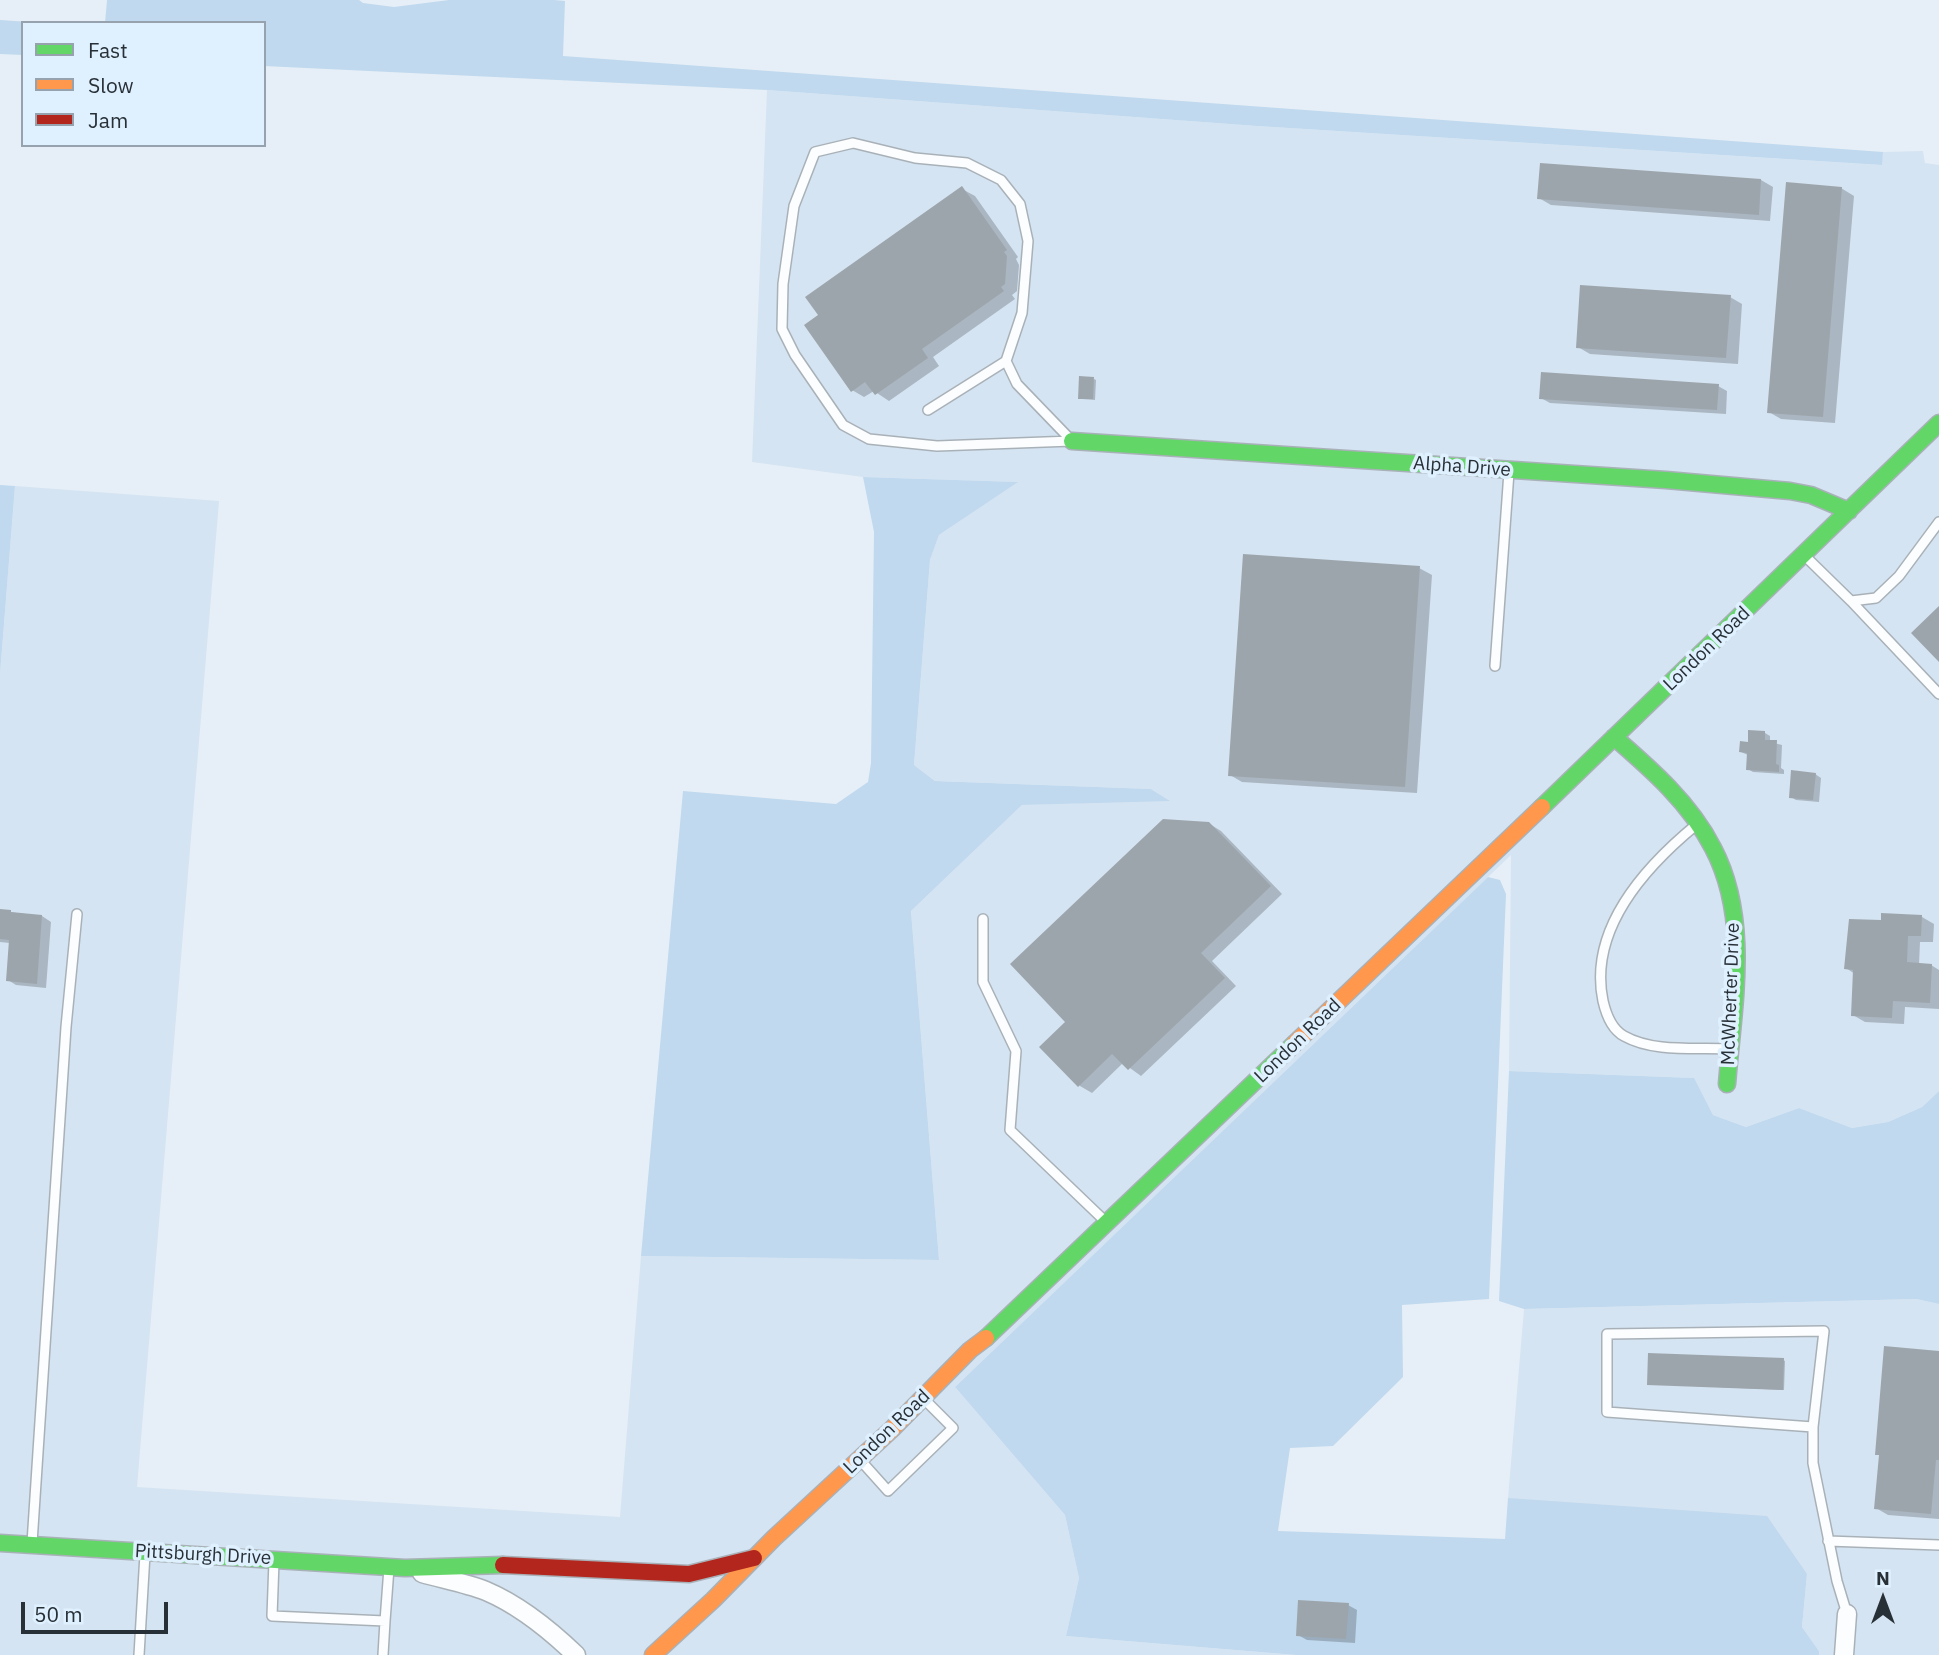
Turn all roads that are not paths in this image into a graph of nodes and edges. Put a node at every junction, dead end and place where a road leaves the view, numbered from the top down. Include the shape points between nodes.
1 (1006, 361) junction
2 (928, 410) dead end
3 (1939, 424) edge
4 (1073, 441) junction
5 (1509, 470) junction
6 (1849, 511) junction
7 (1939, 522) edge
8 (1804, 555) junction
9 (1851, 601) junction
10 (1495, 666) dead end
11 (1938, 691) edge
12 (1614, 737) junction
13 (1698, 824) junction
14 (76, 914) dead end
15 (983, 919) dead end
16 (1730, 1049) junction
17 (1727, 1084) dead end
18 (1107, 1223) junction
19 (923, 1397) junction
20 (1814, 1427) junction
21 (859, 1460) junction
22 (1828, 1541) junction
23 (0, 1543) edge
24 (32, 1545) junction
25 (1939, 1545) edge
26 (145, 1552) junction
27 (755, 1558) junction
28 (274, 1560) junction
29 (397, 1567) junction
30 (1847, 1614) joint
31 (385, 1621) junction
32 (139, 1655) edge
33 (383, 1655) edge
34 (576, 1655) edge
35 (653, 1655) edge
36 (1844, 1655) edge

1 - 2 lane
1 - 4 lane via 1017,384
1 - 4 lane via 1022,313 1028,241 1020,204 1001,180 967,163 915,158 853,143 815,152 794,206 782,329 843,425 869,439 937,446
3 - 6 street, London Road
4 - 5 street, Alpha Drive
5 - 6 street, Alpha Drive via 1790,491
5 - 10 lane
6 - 8 street, London Road
7 - 9 lane via 1899,576 1876,598
8 - 9 lane
8 - 12 street, London Road
9 - 11 lane
12 - 13 street, McWherter Drive via 1649,766
12 - 18 street, London Road
13 - 16 street, McWherter Drive via 1721,864 1730,892 1736,952
13 - 16 lane via 1670,847 1624,899 1604,944 1600,987 1607,1018 1622,1036 1650,1046
14 - 24 lane
15 - 18 lane via 982,982 1016,1051 1010,1130
16 - 17 street, McWherter Drive
18 - 19 street, London Road
19 - 21 street, London Road
19 - 21 lane via 953,1428 944,1437 888,1491
20 - 20 lane via 1824,1331 1607,1334 1607,1412
20 - 22 lane via 1813,1463
21 - 27 street, London Road
22 - 25 lane
22 - 30 lane
23 - 24 street, Pittsburgh Drive
24 - 26 street, Pittsburgh Drive
26 - 28 street, Pittsburgh Drive
26 - 32 lane
27 - 29 street, Pittsburgh Drive via 689,1574 498,1565
27 - 35 street, London Road
28 - 29 street, Pittsburgh Drive
28 - 31 lane via 272,1616
29 - 31 lane
29 - 34 street, Pittsburgh Drive via 486,1591 554,1634
30 - 36 street
31 - 33 lane

